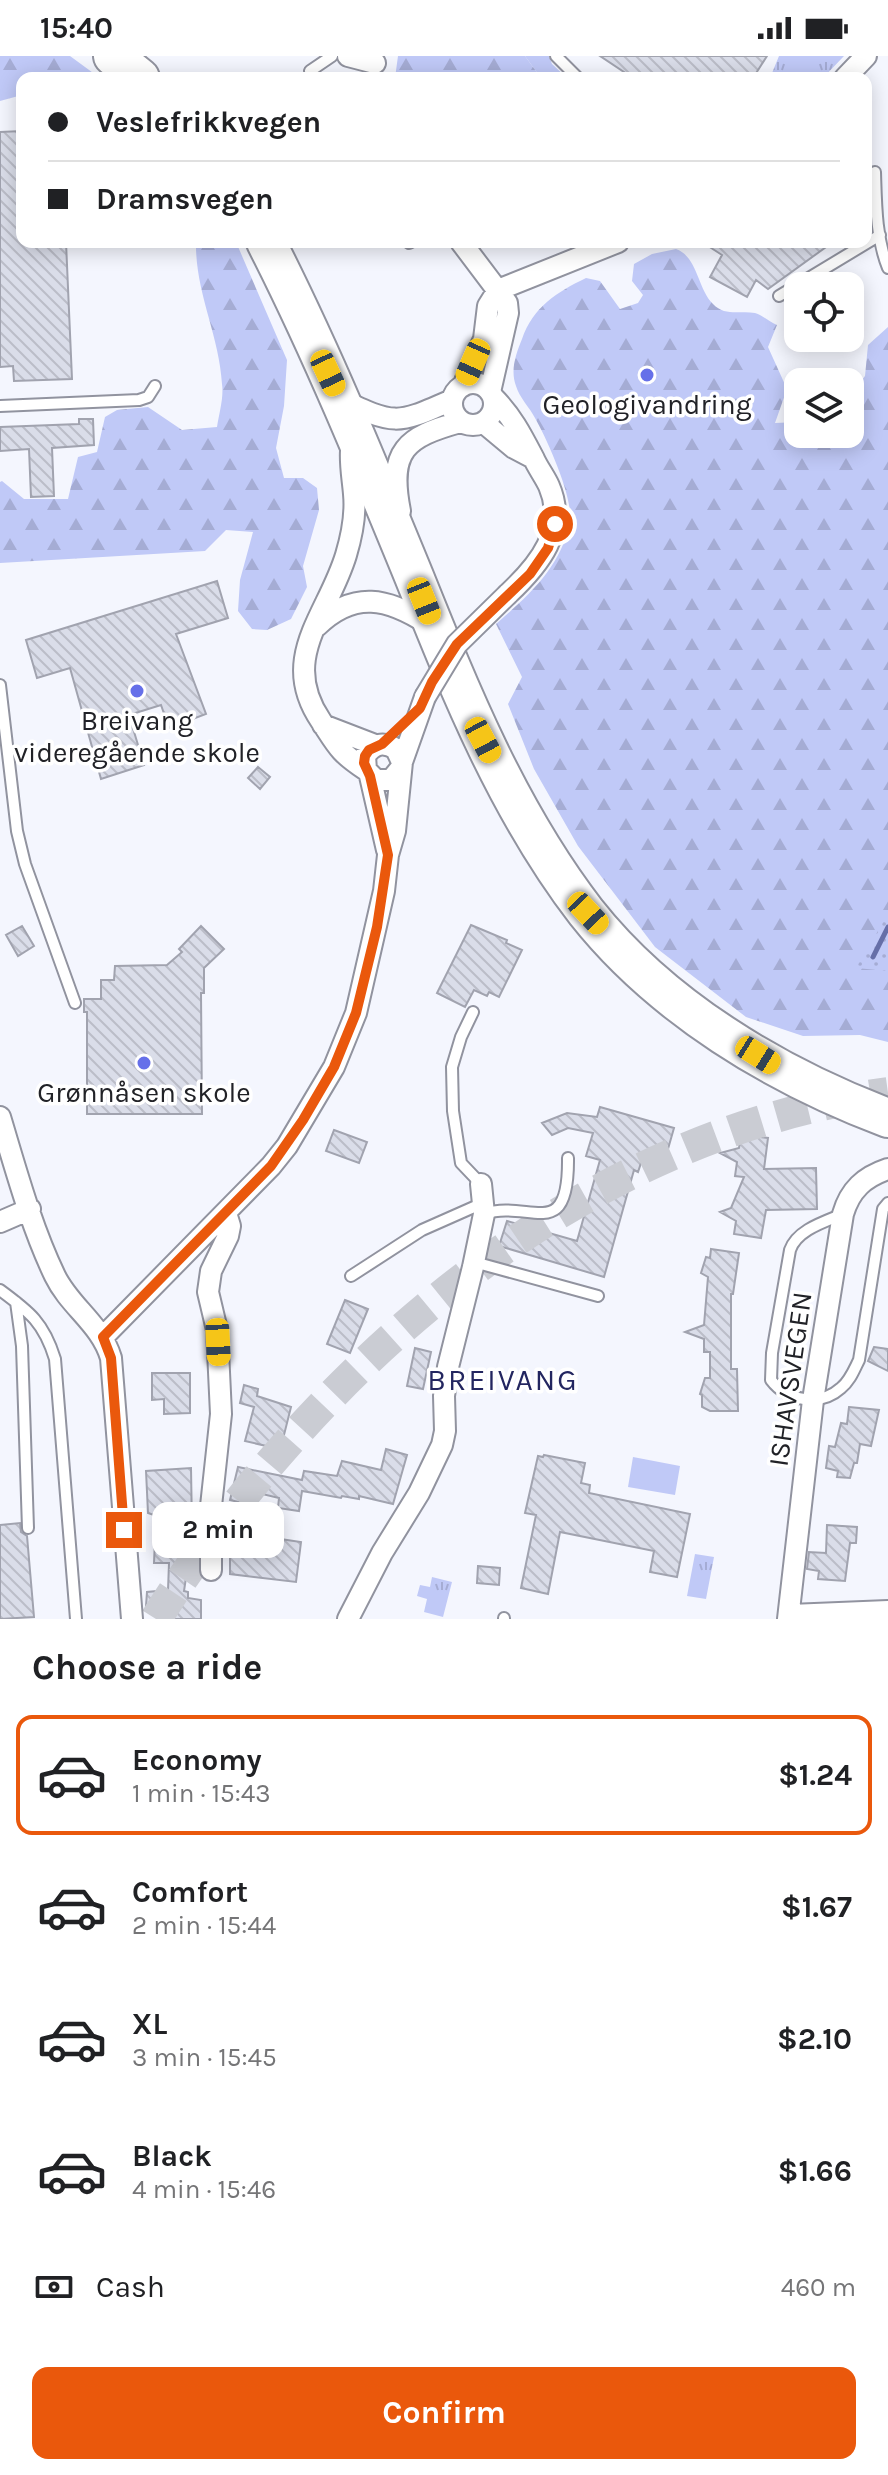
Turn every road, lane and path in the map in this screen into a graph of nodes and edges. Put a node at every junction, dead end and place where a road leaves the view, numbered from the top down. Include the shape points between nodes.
1 (113, 56) edge
2 (332, 56) edge
3 (348, 56) edge
4 (556, 56) edge
5 (866, 56) edge
6 (375, 66) edge
7 (310, 71) dead end
8 (133, 72) edge
9 (572, 72) edge
10 (851, 72) edge
11 (875, 172) dead end
12 (880, 235) junction
13 (872, 240) edge
14 (269, 248) edge
15 (466, 248) edge
16 (603, 248) edge
17 (858, 248) edge
18 (888, 268) edge
19 (498, 290) junction
20 (779, 296) dead end
21 (155, 386) dead end
22 (458, 393) junction
23 (492, 394) junction
24 (0, 406) edge
25 (346, 413) junction
26 (460, 422) junction
27 (484, 423) junction
28 (533, 458) junction
29 (413, 573) junction
30 (434, 628) junction
31 (311, 631) junction
32 (0, 685) edge
33 (422, 702) junction
34 (323, 725) junction
35 (379, 745) junction
36 (401, 766) junction
37 (368, 773) junction
38 (388, 855) junction
39 (75, 1003) dead end
40 (473, 1012) dead end
41 (0, 1117) edge
42 (888, 1118) edge
43 (568, 1158) dead end
44 (888, 1169) edge
45 (483, 1200) junction
46 (888, 1203) edge
47 (30, 1209) junction
48 (226, 1213) junction
49 (843, 1214) junction
50 (0, 1222) edge
51 (474, 1262) junction
52 (351, 1276) dead end
53 (0, 1290) edge
54 (598, 1296) dead end
55 (16, 1302) junction
56 (103, 1337) junction
57 (813, 1400) junction
58 (28, 1528) dead end
59 (211, 1570) dead end
60 (888, 1611) edge
61 (789, 1617) edge
62 (76, 1619) edge
63 (132, 1619) edge
64 (348, 1619) edge

1 - 8 highway
2 - 7 lane
3 - 6 street
4 - 9 lane
5 - 10 street
11 - 12 lane
12 - 13 lane
12 - 18 lane
14 - 25 highway
15 - 19 street
16 - 19 street
17 - 20 lane
19 - 22 street via 488,306 484,339
19 - 23 street via 508,313
21 - 24 lane via 139,400
22 - 23 street via 481,384
22 - 25 street via 406,419
22 - 26 street via 453,412
23 - 27 street via 494,409
23 - 28 street via 509,413
25 - 29 highway
25 - 31 street via 354,520 346,556
26 - 27 street
26 - 29 street via 427,431 406,447 399,461 397,495
27 - 28 street
28 - 33 street, bridge via 556,509 548,548 530,574 457,644
29 - 30 highway
30 - 31 street via 400,607 372,601 349,603
30 - 42 highway via 533,837 598,925 665,991 718,1030 778,1067
31 - 34 street via 304,683 310,706
32 - 39 lane via 19,842
33 - 35 street
33 - 36 street
34 - 35 street
34 - 37 street via 347,758
35 - 36 street via 396,749
35 - 37 street via 365,756
36 - 37 street via 391,780
36 - 38 street
37 - 38 street
38 - 48 street via 377,927 344,1045 287,1146
40 - 45 lane via 452,1067 453,1111 461,1163
41 - 47 street
43 - 45 lane via 565,1195 550,1212 539,1215
44 - 49 street, ISHAVSVEGEN via 856,1187
45 - 51 street
45 - 52 lane via 422,1230
46 - 57 lane via 859,1360 840,1390
47 - 50 street
47 - 56 street via 56,1278
48 - 56 street
48 - 59 street via 228,1236 211,1271 208,1292 217,1330 221,1414 211,1506
49 - 57 street, ISHAVSVEGEN
49 - 57 lane via 793,1242 772,1353 771,1380 777,1388 796,1399
51 - 54 lane
51 - 64 street via 448,1367 442,1445
53 - 55 lane
55 - 58 lane
55 - 62 lane via 34,1315 55,1359
56 - 63 street via 111,1358
57 - 61 street, ISHAVSVEGEN
60 - 61 street

